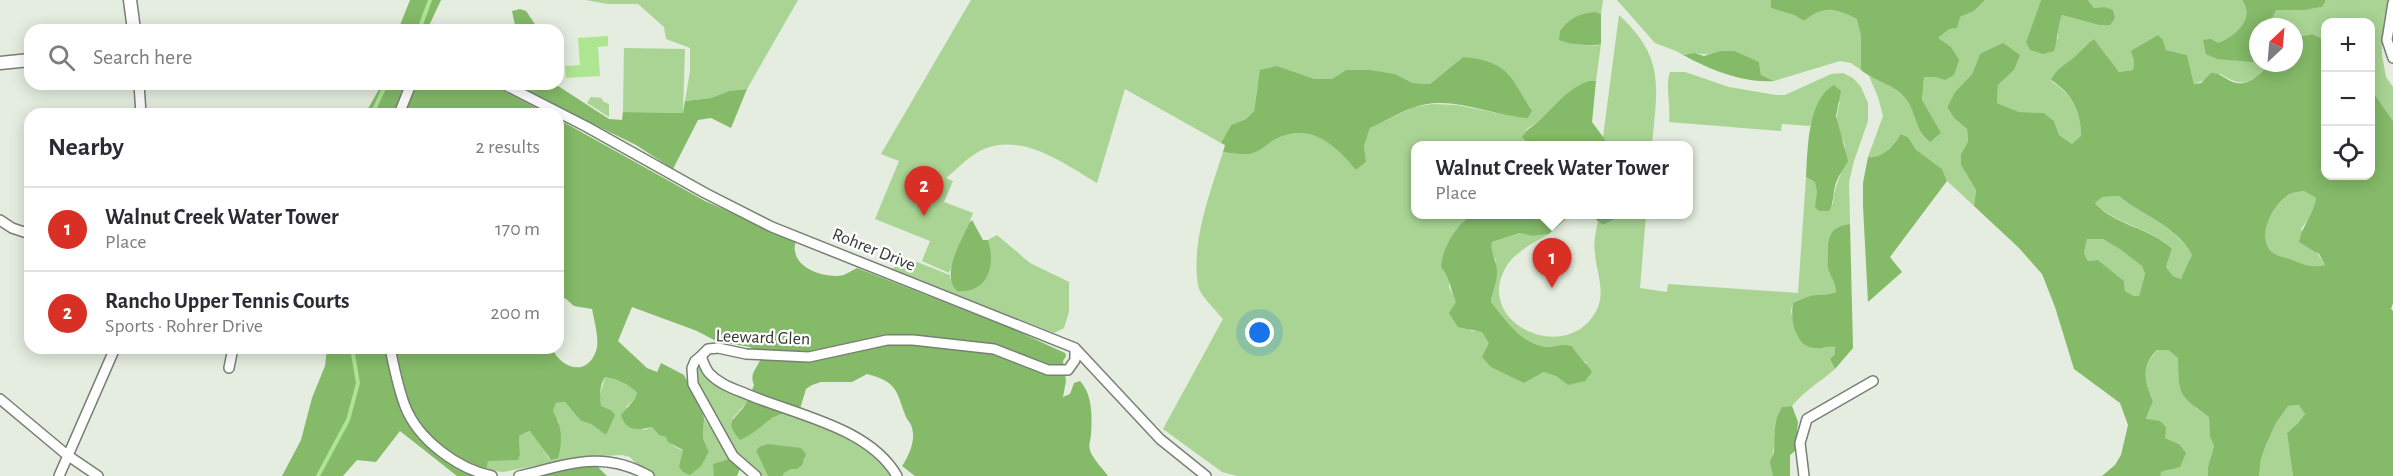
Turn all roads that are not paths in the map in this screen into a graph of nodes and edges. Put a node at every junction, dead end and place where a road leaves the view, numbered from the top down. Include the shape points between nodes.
1 (130, 0) edge
2 (2393, 3) edge
3 (133, 24) edge
4 (2393, 58) edge
5 (24, 61) edge
6 (0, 63) edge
7 (139, 90) edge
8 (409, 90) edge
9 (515, 90) edge
10 (141, 108) edge
11 (401, 108) edge
12 (550, 108) edge
13 (564, 115) edge
14 (0, 219) edge
15 (24, 232) edge
16 (1075, 348) junction
17 (112, 354) edge
18 (232, 354) edge
19 (392, 354) edge
20 (701, 356) junction
21 (229, 368) dead end
22 (1873, 381) dead end
23 (0, 399) edge
24 (67, 454) junction
25 (59, 476) edge
26 (98, 476) edge
27 (492, 476) edge
28 (519, 476) edge
29 (649, 476) edge
30 (756, 476) edge
31 (897, 476) edge
32 (1206, 476) edge
33 (1804, 476) edge

1 - 3 street
2 - 4 street via 2387,40
5 - 6 street
7 - 10 street
8 - 11 street
9 - 12 street, Rohrer Drive
13 - 16 street, Rohrer Drive via 772,227
14 - 15 street
16 - 20 street, Leeward Glen via 1073,366 1059,371 994,349 913,340 887,340 808,357 746,354 718,348 708,349
16 - 32 street, Rohrer Drive via 1160,439
17 - 24 street
18 - 21 street
19 - 27 street via 405,406 414,424 450,458 476,473
20 - 30 street via 692,368 693,384 733,456
20 - 31 street, Leeward Glen via 707,371 720,382 842,429 885,459
22 - 33 street via 1807,419 1800,443
23 - 24 street
24 - 25 street
24 - 26 street
28 - 29 street via 605,460

